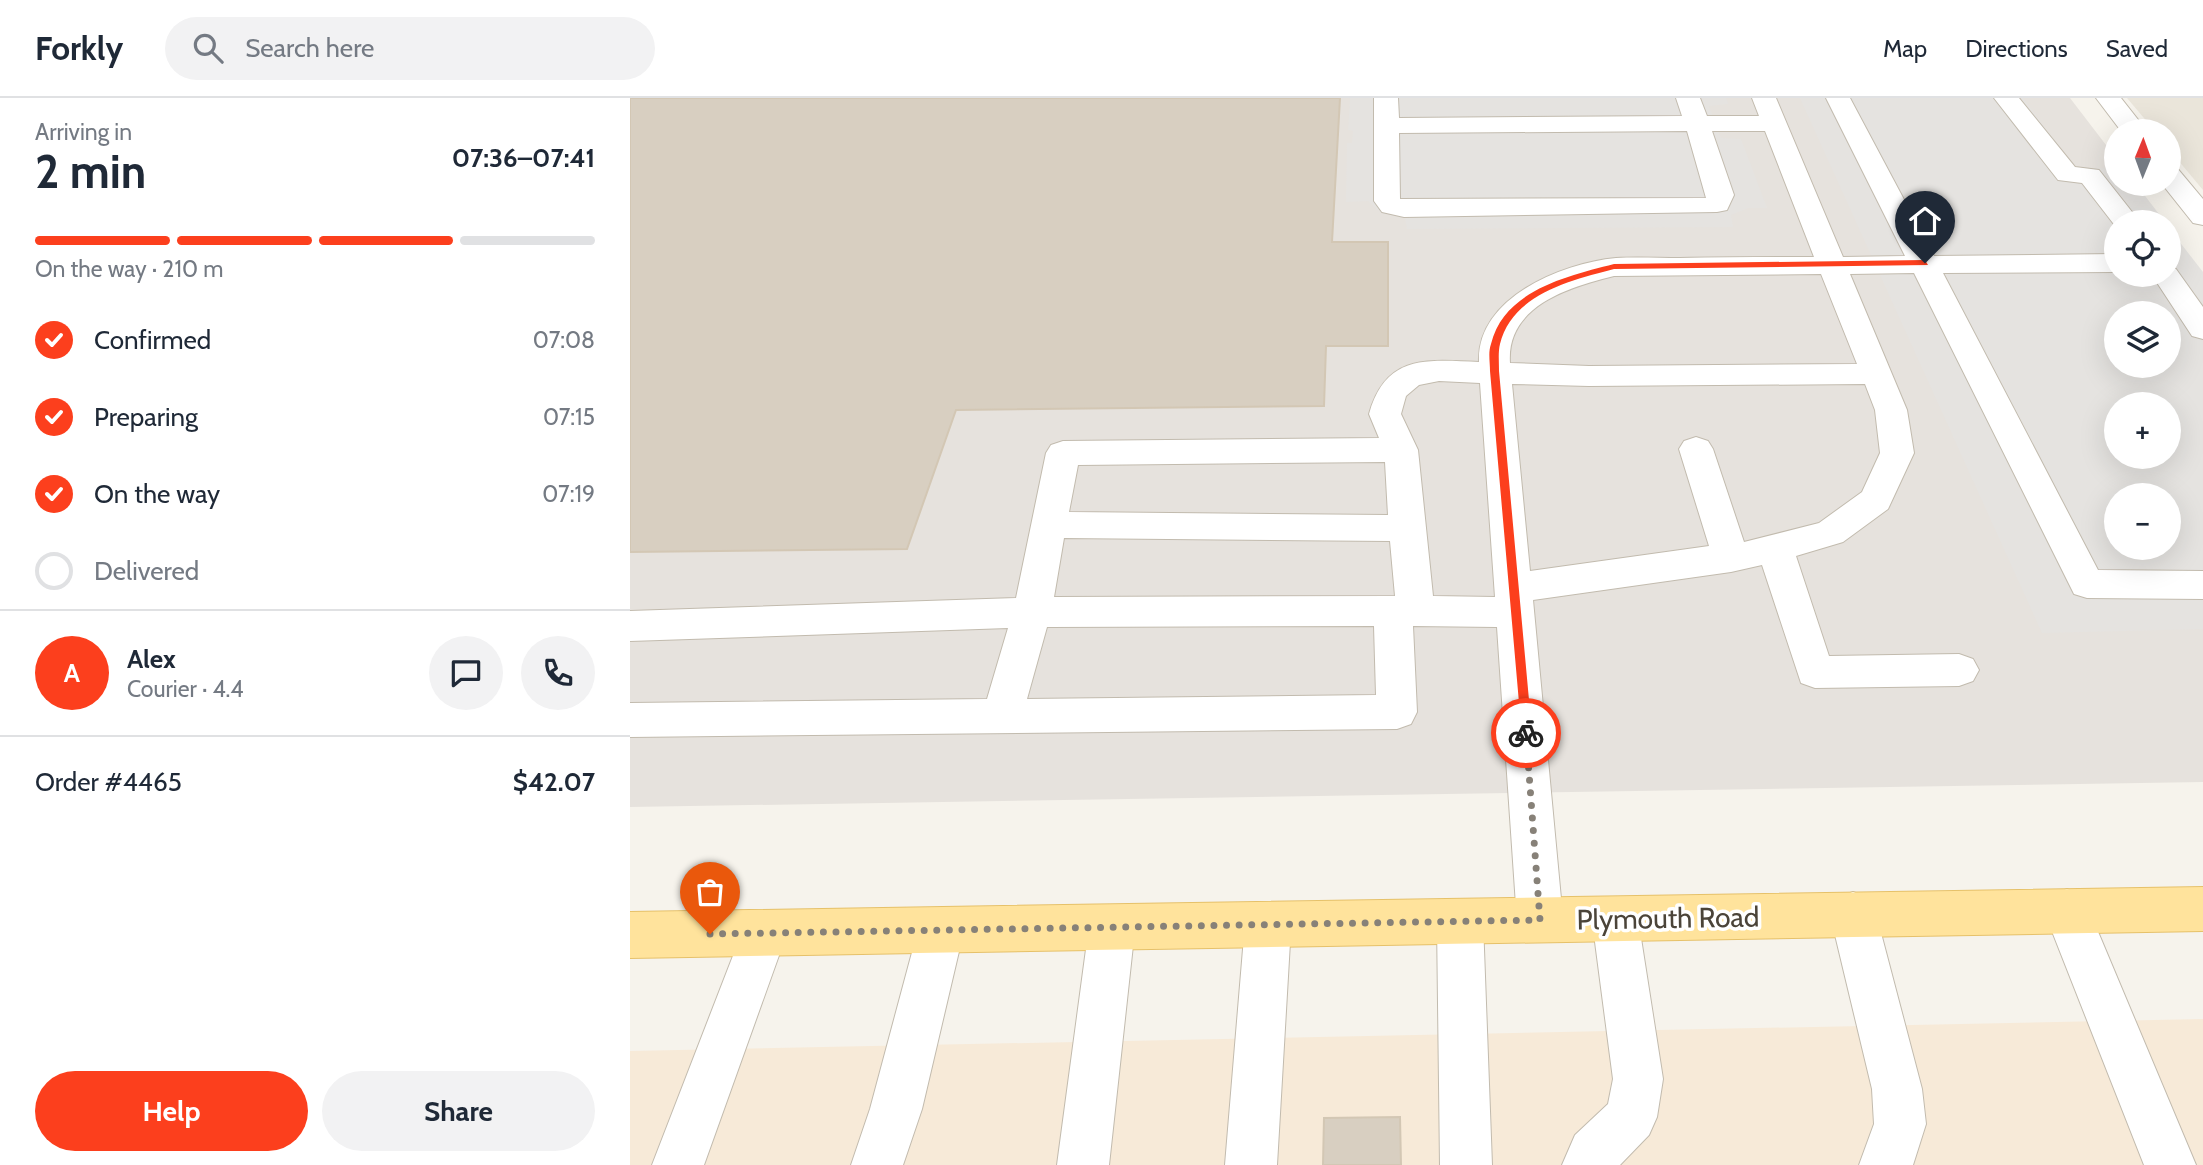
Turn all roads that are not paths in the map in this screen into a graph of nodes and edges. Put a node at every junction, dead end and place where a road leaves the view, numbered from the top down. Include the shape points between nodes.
1 (1386, 98) edge
2 (1838, 98) edge
3 (2006, 98) edge
4 (2108, 98) edge
5 (1692, 110) edge
6 (1769, 110) edge
7 (2125, 119) edge
8 (1385, 126) junction
9 (2181, 190) edge
10 (2117, 210) edge
11 (2203, 217) edge
12 (1832, 263) junction
13 (1925, 263) junction
14 (2104, 263) edge
15 (2176, 287) edge
16 (2198, 314) edge
17 (1495, 371) junction
18 (1878, 374) junction
19 (1696, 449) dead end
20 (1401, 450) junction
21 (1049, 525) junction
22 (1406, 528) junction
23 (1775, 548) junction
24 (1731, 558) junction
25 (2203, 585) edge
26 (1515, 600) junction
27 (1405, 611) junction
28 (1032, 612) junction
29 (630, 626) edge
30 (1959, 670) dead end
31 (1002, 716) junction
32 (630, 720) edge
33 (2203, 909) edge
34 (2067, 911) junction
35 (1853, 915) junction
36 (1615, 919) junction
37 (1540, 920) junction
38 (1460, 922) junction
39 (1268, 925) junction
40 (1112, 927) junction
41 (941, 930) junction
42 (764, 933) junction
43 (630, 935) edge
44 (678, 1165) edge
45 (877, 1165) edge
46 (1083, 1165) edge
47 (1251, 1165) edge
48 (1466, 1165) edge
49 (1588, 1165) edge
50 (1885, 1165) edge
51 (2170, 1165) edge

1 - 8 street
2 - 13 street
3 - 10 street via 2067,174 2090,176
4 - 7 street
5 - 6 street
5 - 8 street
5 - 8 street via 1721,195 1717,204 1404,209 1387,201
6 - 12 street
9 - 11 street
12 - 13 street
12 - 17 street via 1614,267 1568,279 1531,296 1504,322 1494,345
12 - 18 street
13 - 14 street
13 - 25 street via 2087,584
15 - 16 street
17 - 18 street via 1589,376
17 - 20 street via 1409,376 1391,392 1385,414
17 - 26 street
18 - 23 street via 1891,410 1897,453 1876,500 1830,533
19 - 24 street
20 - 21 street via 1063,453
20 - 22 street
21 - 22 street
21 - 28 street
22 - 27 street
23 - 24 street
23 - 30 street via 1815,672
24 - 26 street
26 - 27 street
26 - 37 street
27 - 28 street
27 - 31 street via 1397,712
28 - 29 street
28 - 31 street
31 - 32 street
33 - 34 main road, Plymouth Road
34 - 35 main road, Plymouth Road
34 - 51 street
35 - 36 main road, Plymouth Road
35 - 50 street via 1897,1088 1900,1124
36 - 37 main road, Plymouth Road
36 - 49 street via 1638,1079 1631,1117
37 - 38 main road, Plymouth Road
38 - 39 main road, Plymouth Road
38 - 48 street
39 - 40 main road, Plymouth Road
39 - 47 street
40 - 41 main road, Plymouth Road
40 - 46 street
41 - 42 main road, Plymouth Road
41 - 45 street via 896,1109
42 - 43 main road, Plymouth Road
42 - 44 street

